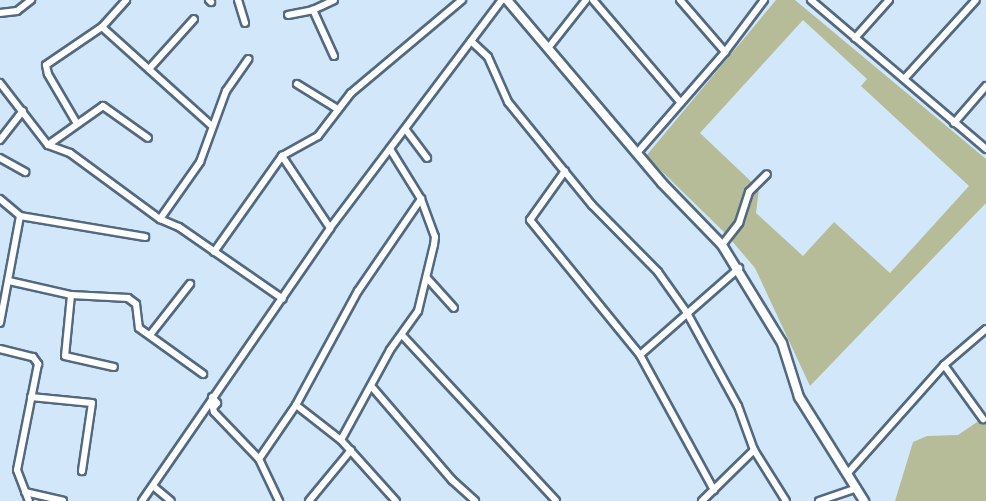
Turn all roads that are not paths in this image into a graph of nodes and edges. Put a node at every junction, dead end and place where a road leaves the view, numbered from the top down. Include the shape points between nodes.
1 (31, 0) edge
2 (126, 0) edge
3 (238, 0) edge
4 (334, 0) edge
5 (462, 0) edge
6 (502, 0) edge
7 (507, 0) edge
8 (586, 0) edge
9 (593, 0) edge
10 (680, 0) edge
11 (764, 0) edge
12 (811, 0) edge
13 (889, 0) edge
14 (976, 0) edge
15 (323, 2) edge
16 (313, 10) junction
17 (0, 13) edge
18 (288, 15) dead end
19 (194, 19) dead end
20 (246, 23) dead end
21 (102, 27) junction
22 (855, 38) junction
23 (471, 41) junction
24 (549, 47) junction
25 (725, 52) junction
26 (334, 56) dead end
27 (248, 59) dead end
28 (149, 69) junction
29 (905, 78) junction
30 (0, 83) edge
31 (297, 84) dead end
32 (986, 86) edge
33 (3, 92) edge
34 (681, 103) junction
35 (336, 108) junction
36 (23, 111) junction
37 (76, 122) junction
38 (954, 123) junction
39 (211, 125) junction
40 (406, 130) junction
41 (148, 138) dead end
42 (0, 140) edge
43 (48, 145) junction
44 (986, 148) edge
45 (390, 149) junction
46 (637, 153) junction
47 (282, 156) junction
48 (0, 158) edge
49 (427, 158) dead end
50 (565, 171) junction
51 (25, 172) dead end
52 (767, 174) dead end
53 (421, 199) junction
54 (0, 200) edge
55 (20, 216) junction
56 (160, 219) junction
57 (330, 228) junction
58 (145, 237) dead end
59 (722, 245) junction
60 (214, 252) junction
61 (739, 268) junction
62 (427, 278) junction
63 (9, 281) junction
64 (190, 284) dead end
65 (71, 295) junction
66 (283, 299) junction
67 (454, 308) dead end
68 (687, 313) junction
69 (0, 323) edge
70 (986, 329) edge
71 (150, 335) junction
72 (402, 335) junction
73 (0, 349) edge
74 (640, 355) junction
75 (944, 365) junction
76 (114, 367) dead end
77 (203, 374) dead end
78 (372, 387) junction
79 (31, 397) junction
80 (212, 397) junction
81 (296, 405) junction
82 (983, 419) dead end
83 (341, 440) junction
84 (351, 450) junction
85 (754, 450) junction
86 (259, 459) junction
87 (82, 471) dead end
88 (847, 474) junction
89 (153, 486) junction
90 (714, 490) junction
91 (25, 492) junction
92 (860, 494) edge
93 (312, 500) edge
94 (29, 501) edge
95 (63, 501) edge
96 (142, 501) edge
97 (171, 501) edge
98 (279, 501) edge
99 (396, 501) edge
100 (475, 501) edge
101 (556, 501) edge
102 (702, 501) edge
103 (786, 501) edge
104 (819, 501) edge

1 - 17 street via 17,11
2 - 21 street
3 - 20 street
4 - 15 street
5 - 35 street
6 - 23 street
7 - 24 street
8 - 24 street
9 - 34 street
10 - 25 street
11 - 25 street
12 - 22 street
13 - 22 street
14 - 29 street
15 - 16 street
16 - 18 street
16 - 26 street
19 - 28 street
21 - 28 street
21 - 37 street via 46,64
22 - 29 street
23 - 40 street
23 - 50 street via 488,57 508,102
24 - 46 street
25 - 34 street
27 - 39 street via 229,84
28 - 39 street
29 - 38 street
30 - 33 street
31 - 35 street
32 - 38 street
33 - 36 street
34 - 46 street
35 - 47 street via 318,136
36 - 42 street
36 - 43 street
37 - 41 street via 103,106
37 - 43 street
38 - 44 street
39 - 56 street via 196,169
40 - 45 street
40 - 49 street
43 - 56 street via 77,158
45 - 53 street
45 - 57 street
46 - 59 street
47 - 57 street
47 - 60 street
48 - 51 street
50 - 68 street via 658,272
50 - 74 street via 530,220
52 - 59 street via 749,192 739,223
53 - 62 street via 435,237
53 - 81 street via 358,291
54 - 55 street
55 - 58 street
55 - 63 street
56 - 60 street via 179,226
57 - 66 street
59 - 61 street
60 - 66 street
61 - 68 street
61 - 88 street via 782,343 799,397
62 - 67 street
62 - 72 street via 417,311
63 - 65 street
63 - 69 street
64 - 71 street
65 - 71 street via 128,298 136,304 139,328
65 - 76 street via 65,356
66 - 80 street
68 - 74 street
68 - 85 street via 738,406
70 - 75 street
71 - 77 street
72 - 78 street
72 - 101 street
73 - 79 street via 36,359
74 - 90 street
75 - 82 street
75 - 88 street
78 - 83 street
78 - 100 street
79 - 87 street via 92,403
79 - 91 street via 17,470
80 - 86 street via 217,403 214,412
80 - 89 street
81 - 83 street
81 - 86 street
83 - 84 street
84 - 93 street
84 - 99 street
85 - 90 street
85 - 103 street
86 - 98 street
88 - 92 street
89 - 96 street
89 - 97 street
90 - 102 street
91 - 94 street
91 - 95 street
92 - 104 street

